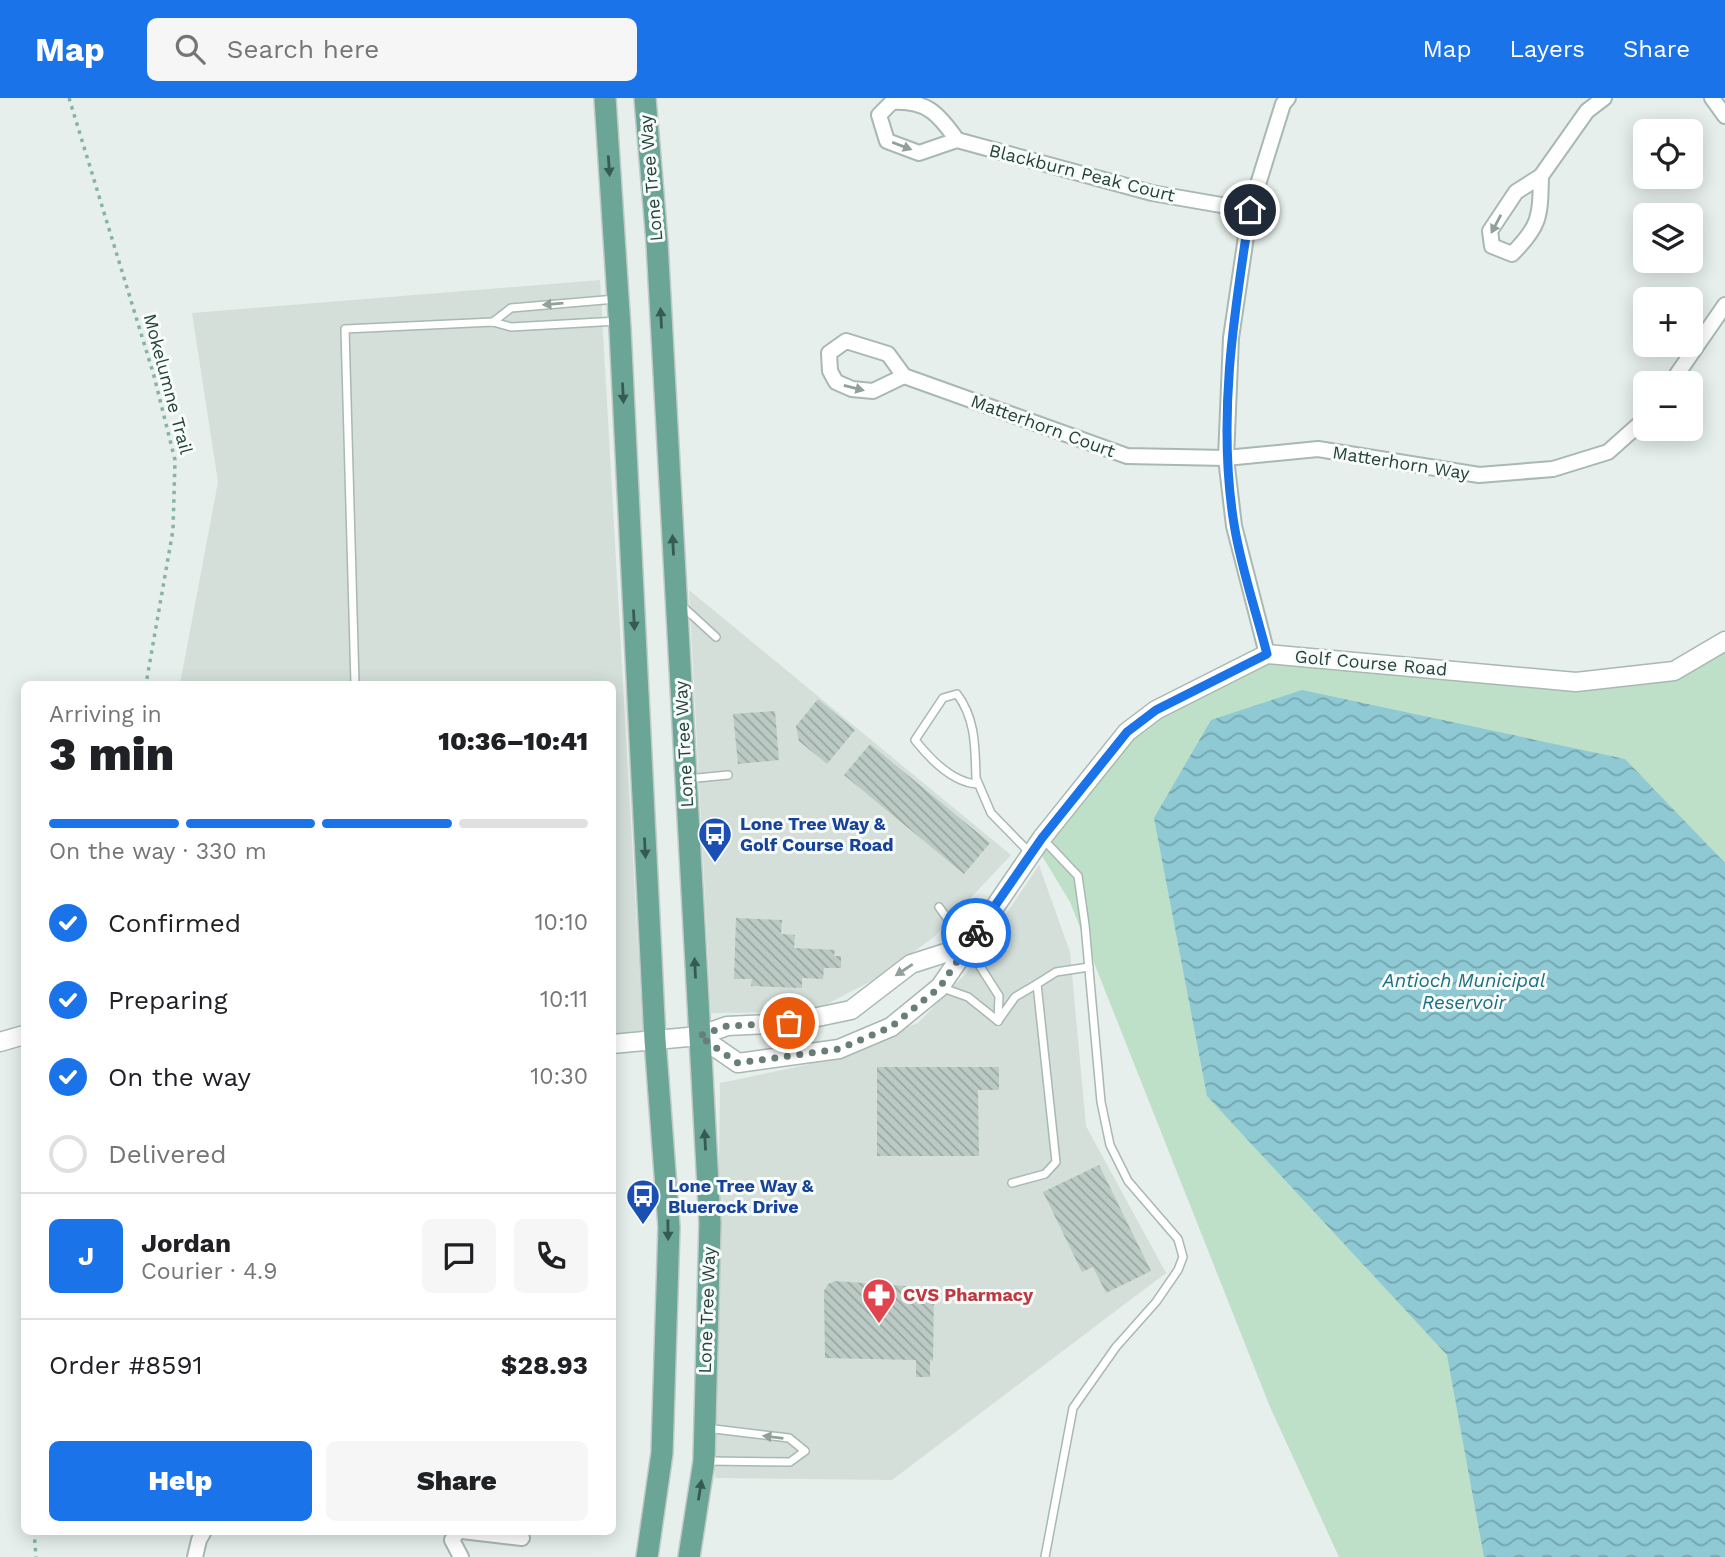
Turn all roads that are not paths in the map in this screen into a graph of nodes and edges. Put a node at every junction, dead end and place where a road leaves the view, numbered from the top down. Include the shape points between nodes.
1 (605, 98) edge
2 (645, 98) edge
3 (1288, 98) edge
4 (1604, 98) edge
5 (1712, 98) edge
6 (1725, 116) edge
7 (957, 140) junction
8 (1541, 176) junction
9 (1250, 210) junction
10 (618, 299) junction
11 (1725, 305) edge
12 (619, 321) junction
13 (493, 322) junction
14 (1679, 371) edge
15 (904, 376) junction
16 (1633, 430) edge
17 (1226, 458) junction
18 (676, 600) junction
19 (716, 637) dead end
20 (1725, 641) edge
21 (1267, 654) junction
22 (355, 681) edge
23 (728, 775) dead end
24 (685, 780) junction
25 (978, 784) junction
26 (1042, 838) junction
27 (1031, 853) junction
28 (939, 907) dead end
29 (967, 946) junction
30 (1089, 967) junction
31 (1037, 984) junction
32 (940, 987) junction
33 (998, 1021) junction
34 (21, 1036) edge
35 (699, 1036) junction
36 (655, 1040) junction
37 (0, 1042) edge
38 (616, 1044) edge
39 (1012, 1183) dead end
40 (704, 1428) junction
41 (704, 1461) junction
42 (202, 1535) edge
43 (457, 1535) edge
44 (473, 1535) edge
45 (522, 1538) dead end
46 (195, 1557) edge
47 (461, 1557) edge
48 (647, 1557) edge
49 (689, 1557) edge
50 (1045, 1557) edge

1 -> 10 main road
18 -> 2 main road, Lone Tree Way
3 - 9 street
4 - 8 street via 1587,111
5 - 6 street
7 -> 7 street via 942,118 913,101 892,102 879,115 887,141 919,153
7 - 9 street, Blackburn Peak Court via 1152,193
8 -> 8 street via 1516,192 1490,231 1492,246 1512,254 1530,236 1540,215
9 - 17 street via 1231,338
10 - 12 main road
10 -> 13 lane via 511,308
11 - 14 street
12 - 13 lane via 511,327
12 -> 36 main road
13 - 22 lane via 345,329
15 -> 15 street, Matterhorn Court via 888,354 846,341 829,353 836,382 852,389 873,391
15 - 17 street, Matterhorn Court via 1127,456
16 - 17 street, Matterhorn Way via 1608,452 1553,469 1479,475 1318,449
17 - 21 street via 1234,526
18 - 19 lane
18 - 24 main road, Lone Tree Way
20 - 21 street, Golf Course Road via 1674,671 1576,682
21 - 26 street via 1156,710 1127,732
23 - 24 lane
35 -> 24 main road, Lone Tree Way
25 - 25 lane via 974,730 966,706 957,694 950,695 943,698 915,740 944,769
25 - 27 lane via 991,813
26 - 27 street
26 - 30 lane via 1078,876
27 - 29 street
28 - 29 lane
29 - 32 street
29 - 33 lane via 999,996
29 -> 35 street via 911,964 851,1010 789,1023 727,1026
30 - 31 lane via 1056,972
30 - 50 lane via 1101,1102 1110,1144 1128,1181 1178,1239 1183,1257 1156,1302 1116,1347 1073,1408
31 - 33 lane via 1015,998
31 - 39 lane via 1056,1162 1045,1174
32 - 33 lane via 968,997
32 - 35 street via 891,1027 839,1049 738,1063
34 - 37 street
35 - 36 street
40 -> 35 main road, Lone Tree Way via 710,1223
36 - 38 street
36 -> 48 main road via 668,1227 662,1453
40 - 41 main road, Lone Tree Way
41 -> 40 lane via 790,1462 805,1451 789,1438
49 -> 41 main road, Lone Tree Way
42 - 46 street
43 - 47 street
44 - 45 street

